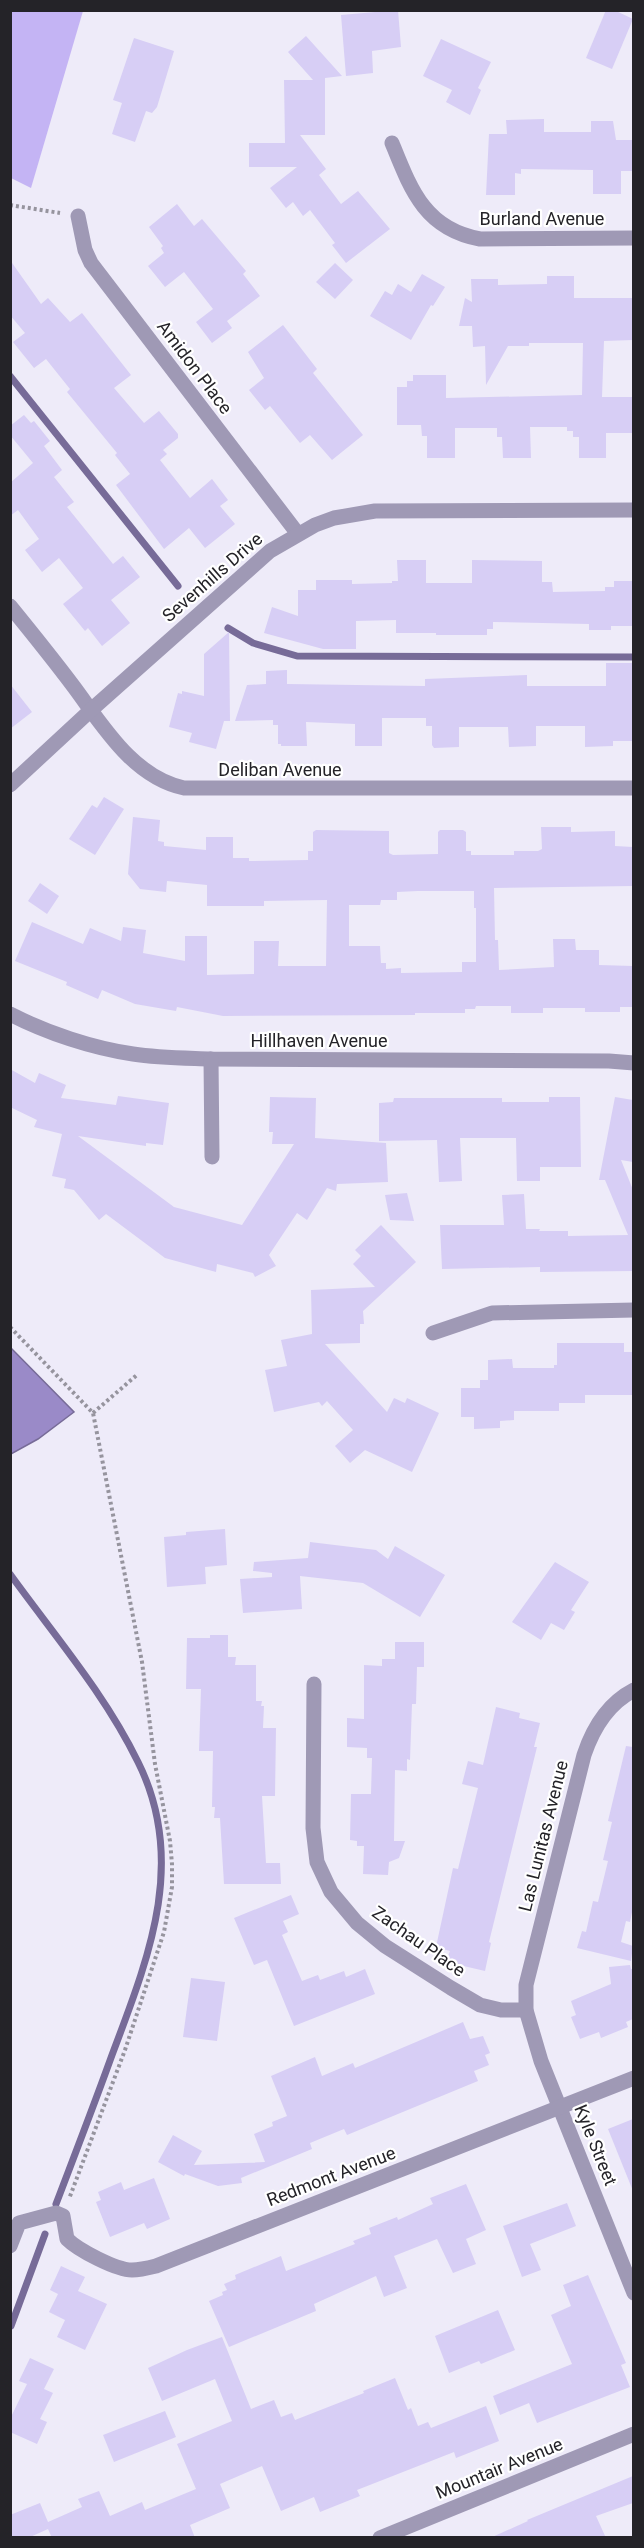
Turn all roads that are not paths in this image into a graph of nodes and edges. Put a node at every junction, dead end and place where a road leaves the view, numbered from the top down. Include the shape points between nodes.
1 (392, 143) dead end
2 (78, 216) road end
3 (633, 238) edge
4 (633, 510) edge
5 (298, 534) junction
6 (10, 606) edge
7 (91, 710) junction
8 (10, 785) edge
9 (633, 788) edge
10 (10, 1014) edge
11 (212, 1059) junction
12 (633, 1063) edge
13 (212, 1157) dead end
14 (633, 1310) edge
15 (433, 1333) dead end
16 (314, 1684) dead end
17 (633, 1690) edge
18 (526, 2010) junction
19 (633, 2078) edge
20 (561, 2108) junction
21 (10, 2246) edge
22 (633, 2293) edge
23 (633, 2434) edge
24 (380, 2538) edge

1 - 3 street, Burland Avenue via 419,201 438,221 466,236
2 - 5 street, Amidon Place via 91,263
4 - 5 street, Sevenhills Drive via 375,511 334,518
5 - 7 street, Sevenhills Drive via 270,551
6 - 7 street, Deliban Avenue
7 - 8 street, Sevenhills Drive
7 - 9 street, Deliban Avenue via 136,763 166,785 184,789
10 - 11 street, Hillhaven Avenue via 110,1049
11 - 12 street, Hillhaven Avenue
11 - 13 street
14 - 15 street via 492,1313
16 - 18 street, Zachau Place via 313,1828 317,1862 331,1892 357,1923 385,1946 451,1988 480,2005
17 - 18 street, Las Lunitas Avenue via 602,1717 584,1755 526,1985
18 - 20 street, Kyle Street via 541,2061
19 - 20 street, Redmont Avenue
20 - 21 street, Redmont Avenue via 144,2269 119,2268 70,2242 65,2235 63,2216 56,2213 19,2223
20 - 22 street, Kyle Street
23 - 24 street, Mountair Avenue

